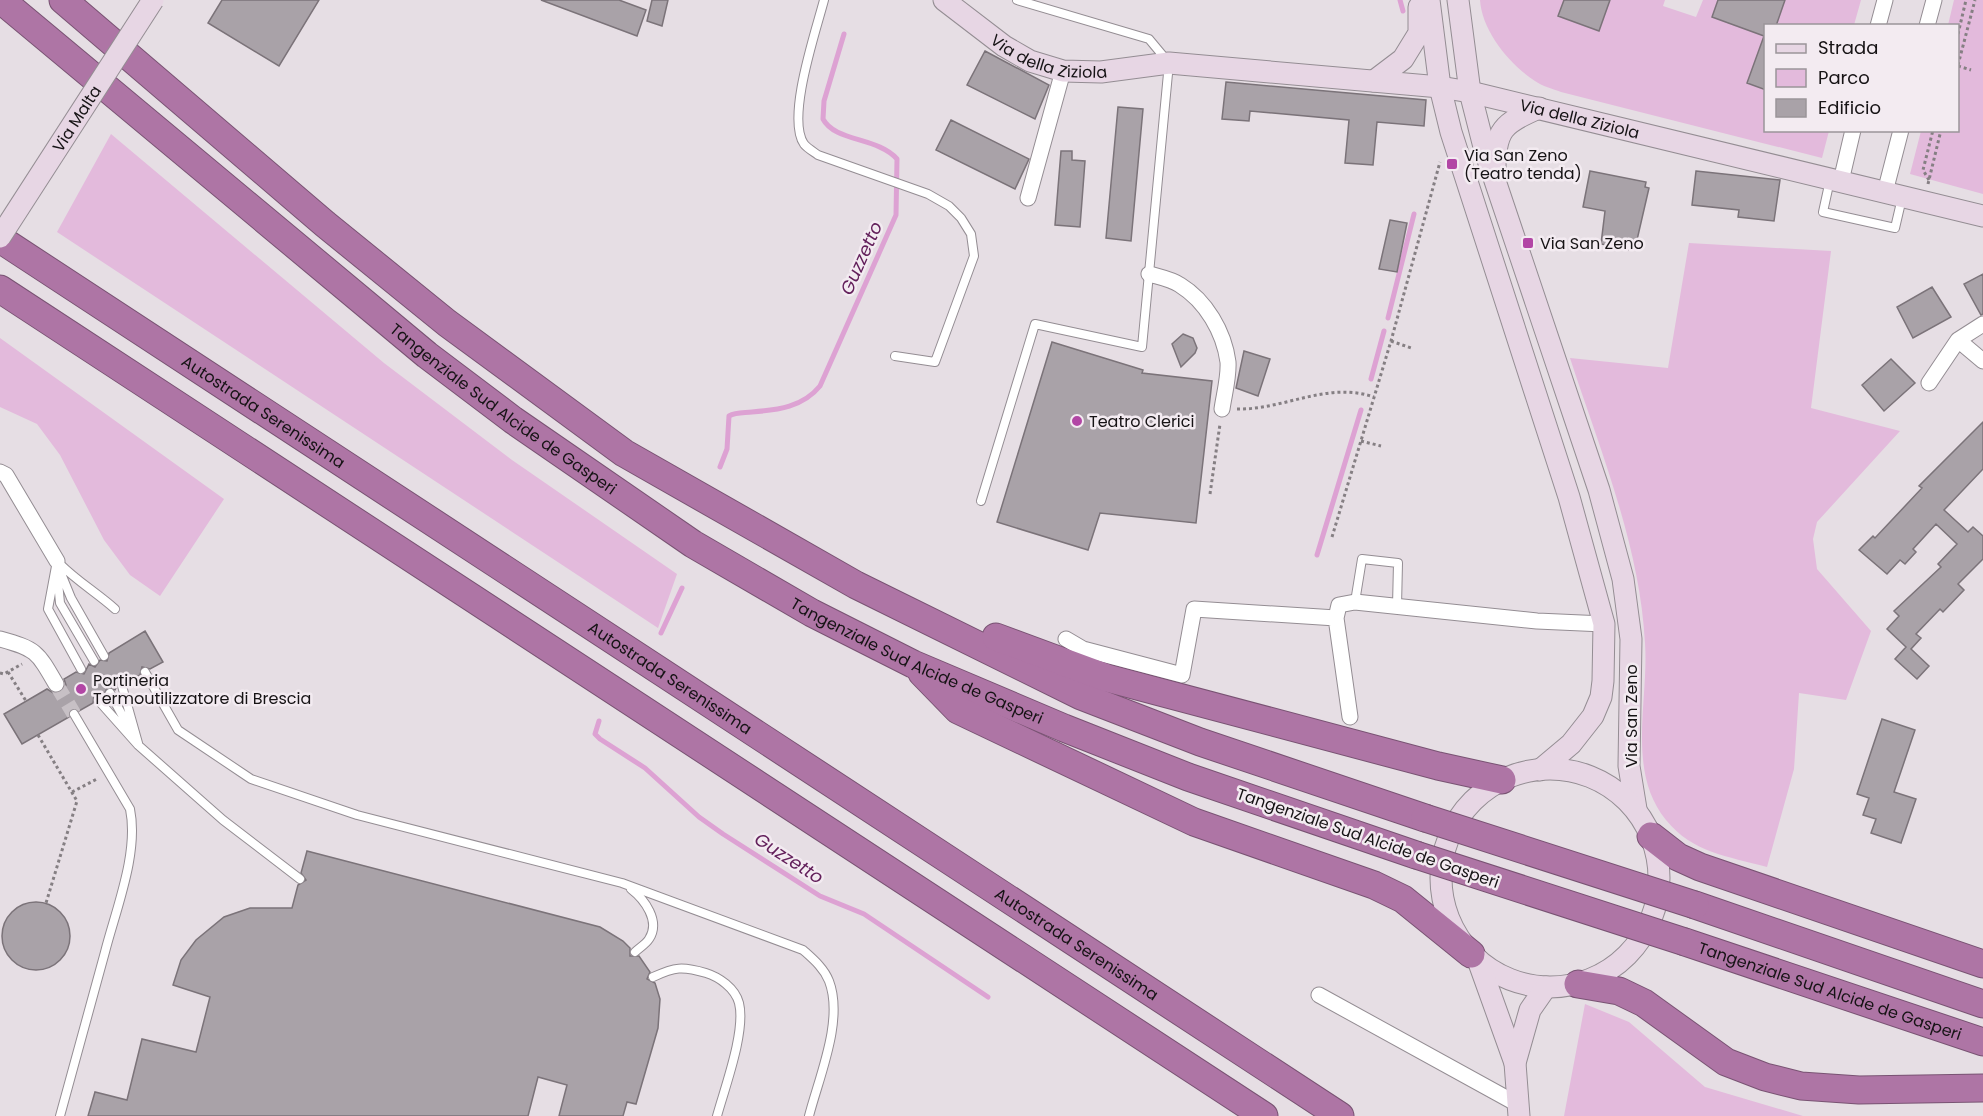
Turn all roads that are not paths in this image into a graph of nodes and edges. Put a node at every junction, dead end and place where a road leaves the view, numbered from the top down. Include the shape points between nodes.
1 (1, 0) edge
2 (63, 0) edge
3 (153, 0) edge
4 (824, 0) edge
5 (944, 0) edge
6 (1017, 0) edge
7 (1419, 0) edge
8 (1429, 0) edge
9 (1458, 0) edge
10 (1885, 0) edge
11 (1934, 0) edge
12 (1879, 24) edge
13 (1928, 24) edge
14 (1169, 63) junction
15 (1063, 71) junction
16 (1374, 81) junction
17 (1440, 87) junction
18 (1470, 92) junction
19 (1539, 108) junction
20 (1852, 132) edge
21 (1901, 132) edge
22 (1835, 180) junction
23 (1496, 182) junction
24 (1894, 194) junction
25 (1028, 198) dead end
26 (1983, 216) edge
27 (0, 238) edge
28 (1149, 274) junction
29 (0, 289) edge
30 (1983, 324) edge
31 (1958, 340) junction
32 (895, 356) dead end
33 (1983, 361) edge
34 (1929, 383) dead end
35 (1222, 409) road end
36 (0, 472) edge
37 (981, 501) dead end
38 (57, 561) junction
39 (1355, 602) junction
40 (1397, 606) junction
41 (115, 609) dead end
42 (913, 613) junction
43 (1336, 618) junction
44 (1604, 624) junction
45 (0, 639) edge
46 (1066, 639) dead end
47 (104, 656) dead end
48 (94, 661) dead end
49 (913, 664) junction
50 (81, 669) dead end
51 (145, 672) dead end
52 (56, 684) tunnel mouth
53 (122, 686) dead end
54 (110, 693) dead end
55 (98, 700) dead end
56 (74, 714) tunnel mouth
57 (1350, 717) dead end
58 (138, 745) junction
59 (1540, 770) junction
60 (1502, 780) junction
61 (1636, 809) junction
62 (1651, 836) junction
63 (300, 879) dead end
64 (622, 883) junction
65 (635, 952) dead end
66 (1475, 957) junction
67 (1983, 964) edge
68 (653, 977) dead end
69 (1578, 984) junction
70 (1546, 987) junction
71 (1319, 995) dead end
72 (1983, 1004) edge
73 (1983, 1042) edge
74 (1515, 1063) junction
75 (1983, 1088) edge
76 (1519, 1110) edge
77 (60, 1116) edge
78 (717, 1116) edge
79 (809, 1116) edge
80 (1264, 1116) edge
81 (1340, 1116) edge

1 - 49 highway, Tangenziale Sud Alcide de Gasperi via 427,355 513,420 693,544 812,613
2 - 42 highway, Tangenziale Sud Alcide de Gasperi via 334,231 533,389 633,459
3 - 27 street, Via Malta, bridge
4 - 32 lane via 798,108 798,129 804,145 819,155 928,194 949,206 971,234 974,256 935,362
5 - 15 street, Via della Ziziola via 1004,46 1030,61
6 - 14 lane via 1149,39
7 - 16 street via 1419,33 1403,59
8 - 17 street, Via San Zeno
9 - 18 street, Via San Zeno
10 - 12 street
11 - 13 street
14 - 15 street, Via della Ziziola via 1101,72
14 - 16 street, Via della Ziziola
14 - 28 lane
15 - 25 street
16 - 17 street, Via della Ziziola
17 - 18 street, Via della Ziziola
17 - 44 street, Via San Zeno via 1451,132 1569,497
18 - 19 street, Via della Ziziola
18 - 23 street, Via San Zeno
19 - 22 street, Via della Ziziola
19 - 23 street via 1514,119 1500,131 1495,150
20 - 22 street
21 - 24 street
22 - 24 street, Via della Ziziola
22 - 24 lane via 1823,212 1895,228
23 - 61 street, Via San Zeno via 1599,490 1623,579 1631,639 1629,766
24 - 26 street, Via della Ziziola
27 - 81 highway, Autostrada Serenissima
28 - 35 street via 1178,284 1200,301 1213,321 1224,342 1228,365
28 - 37 lane via 1142,347 1035,324
29 - 80 highway
30 - 31 street
31 - 33 street
31 - 34 street
36 - 38 street via 6,475
38 - 41 lane
38 - 47 lane via 71,598
38 - 48 lane via 60,603
38 - 50 lane via 48,609
39 - 40 street
39 - 40 lane via 1362,559 1398,564
39 - 43 street via 1339,605
40 - 44 street
42 - 60 highway via 949,620 1107,678
42 - 72 highway, Tangenziale Sud Alcide de Gasperi, bridge via 1081,696 1200,742
43 - 46 street via 1194,609 1182,675 1083,649
43 - 57 street
44 - 59 street, Via San Zeno via 1603,681 1593,716 1571,744
45 - 52 street via 30,648
49 - 66 highway via 958,710 1194,822 1374,885 1403,899
49 - 73 highway, Tangenziale Sud Alcide de Gasperi, bridge via 1188,777
51 - 64 lane via 178,730 251,779 357,815
53 - 58 lane
54 - 58 lane
55 - 58 lane
56 - 77 lane via 130,809 134,827
58 - 63 lane via 223,820
59 - 60 street, Via San Zeno
59 - 61 street, Via San Zeno via 1577,772 1605,784
60 - 66 street, Via San Zeno via 1483,792 1458,820 1442,860 1446,911 1457,935
61 - 62 street, Via San Zeno
62 - 67 highway via 1700,867
62 - 69 street, Via San Zeno via 1660,879 1656,908 1636,946 1601,975
64 - 65 lane via 643,898 651,913 650,938
64 - 79 lane via 781,940 818,962 829,981 836,1016
66 - 70 street, Via San Zeno via 1497,974
66 - 74 street, Via San Zeno
68 - 78 lane via 675,967 695,970 721,978 739,1002 738,1039
69 - 70 street, Via San Zeno
69 - 75 highway via 1619,991 1644,1003 1726,1062 1765,1077 1802,1086 1859,1090
70 - 74 street, Via San Zeno via 1530,1010
71 - 76 street, Via San Zeno
74 - 76 street, Via San Zeno

